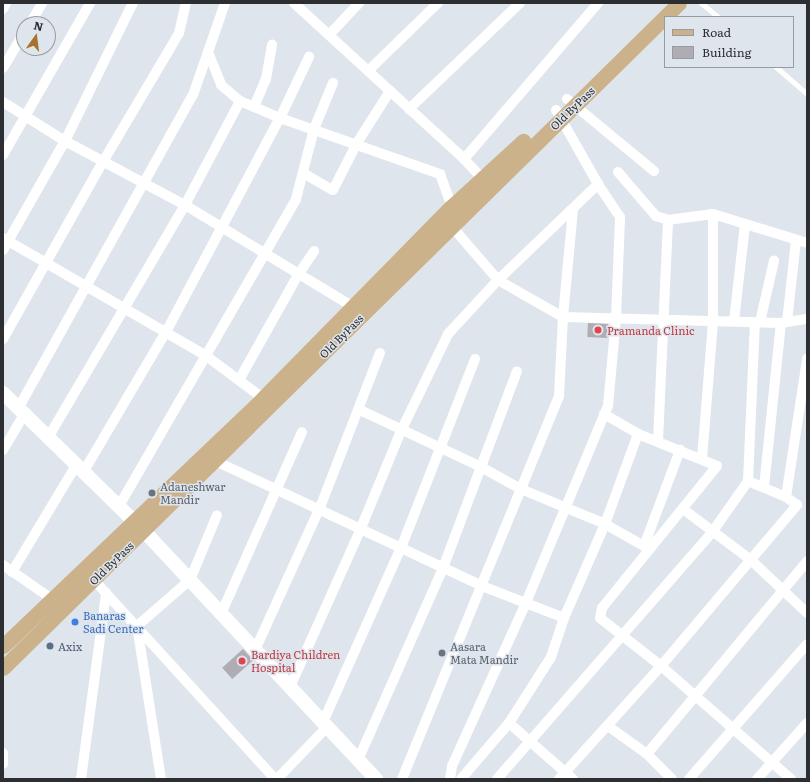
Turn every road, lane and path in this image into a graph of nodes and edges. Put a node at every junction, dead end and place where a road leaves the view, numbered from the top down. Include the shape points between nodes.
1 (6, 3) edge
2 (42, 3) edge
3 (90, 3) edge
4 (133, 3) edge
5 (186, 3) edge
6 (225, 3) edge
7 (294, 3) edge
8 (359, 3) edge
9 (438, 3) edge
10 (598, 3) edge
11 (669, 3) edge
12 (679, 3) edge
13 (701, 3) edge
14 (516, 4) edge
15 (3, 9) edge
16 (35, 16) edge
17 (665, 16) edge
18 (717, 16) edge
19 (664, 17) edge
20 (329, 35) junction
21 (272, 45) dead end
22 (16, 46) edge
23 (208, 52) junction
24 (309, 57) dead end
25 (3, 68) edge
26 (777, 68) edge
27 (368, 71) junction
28 (333, 83) dead end
29 (390, 91) junction
30 (807, 94) edge
31 (240, 101) junction
32 (3, 102) edge
33 (571, 103) junction
34 (254, 107) junction
35 (409, 109) junction
36 (559, 113) junction
37 (24, 116) junction
38 (280, 118) junction
39 (314, 129) junction
40 (65, 142) junction
41 (357, 143) junction
42 (3, 155) edge
43 (464, 159) junction
44 (104, 160) junction
45 (654, 171) dead end
46 (618, 172) dead end
47 (303, 173) junction
48 (145, 182) junction
49 (487, 183) junction
50 (598, 184) junction
51 (185, 205) junction
52 (573, 210) junction
53 (714, 214) junction
54 (451, 218) junction
55 (668, 220) junction
56 (745, 224) junction
57 (222, 229) junction
58 (6, 240) edge
59 (796, 240) junction
60 (807, 242) edge
61 (3, 250) edge
62 (314, 251) dead end
63 (263, 254) junction
64 (774, 261) dead end
65 (46, 262) junction
66 (298, 275) junction
67 (498, 280) junction
68 (85, 285) junction
69 (124, 308) junction
70 (357, 310) junction
71 (563, 317) junction
72 (616, 318) junction
73 (807, 318) edge
74 (665, 320) junction
75 (713, 320) junction
76 (734, 321) junction
77 (758, 322) junction
78 (784, 323) junction
79 (166, 332) junction
80 (3, 339) edge
81 (380, 353) dead end
82 (205, 355) junction
83 (475, 359) dead end
84 (807, 359) edge
85 (518, 371) dead end
86 (239, 380) junction
87 (3, 392) edge
88 (267, 401) junction
89 (22, 410) junction
90 (360, 410) junction
91 (604, 414) junction
92 (401, 431) junction
93 (302, 432) dead end
94 (638, 434) junction
95 (49, 436) junction
96 (658, 441) junction
97 (440, 449) junction
98 (3, 450) edge
99 (680, 450) junction
100 (209, 458) junction
101 (702, 459) junction
102 (481, 467) junction
103 (80, 468) junction
104 (748, 481) junction
105 (764, 487) junction
106 (278, 489) junction
107 (521, 489) junction
108 (786, 497) junction
109 (119, 506) junction
110 (564, 507) junction
111 (319, 509) junction
112 (683, 509) junction
113 (217, 515) dead end
114 (605, 524) junction
115 (139, 527) junction
116 (361, 528) junction
117 (713, 531) junction
118 (646, 547) junction
119 (401, 548) junction
120 (750, 560) junction
121 (807, 561) edge
122 (3, 565) edge
123 (444, 568) junction
124 (12, 572) junction
125 (94, 580) junction
126 (190, 580) junction
127 (482, 586) junction
128 (784, 590) junction
129 (106, 593) junction
130 (52, 599) junction
131 (525, 605) junction
132 (807, 613) edge
133 (221, 614) junction
134 (564, 618) junction
135 (136, 626) junction
136 (622, 634) junction
137 (807, 644) edge
138 (3, 646) edge
139 (254, 650) junction
140 (661, 666) junction
141 (3, 668) edge
142 (290, 687) junction
143 (695, 698) junction
144 (509, 723) junction
145 (807, 723) edge
146 (325, 724) junction
147 (608, 726) junction
148 (733, 729) junction
149 (528, 742) junction
150 (3, 754) edge
151 (647, 754) junction
152 (358, 760) junction
153 (771, 763) junction
154 (3, 764) edge
155 (566, 777) edge
156 (81, 779) edge
157 (161, 779) edge
158 (276, 779) edge
159 (376, 779) edge
160 (402, 779) edge
161 (450, 779) edge
162 (461, 779) edge
163 (497, 779) edge
164 (672, 779) edge
165 (689, 779) edge
166 (757, 779) edge
167 (791, 779) edge

1 - 15 street
2 - 16 street
3 - 37 street
4 - 40 street
5 - 44 street via 179,33
6 - 23 street
7 - 20 street
8 - 20 street
9 - 27 street
10 - 43 street
11 - 33 main road, Old ByPass
12 - 17 main road, Old ByPass
13 - 18 lane
14 - 35 street
19 - 33 main road, Old ByPass
20 - 27 street
21 - 34 street via 266,79
22 - 25 street
23 - 31 street via 221,85
23 - 48 street via 193,95
24 - 38 street
26 - 30 lane
27 - 29 street
28 - 39 street
29 - 35 street
29 - 41 street
31 - 34 street
31 - 51 street
32 - 37 street
33 - 36 main road, Old ByPass
33 - 45 street
34 - 38 street
35 - 43 street
36 - 49 main road, Old ByPass
36 - 50 street
37 - 40 street
37 - 42 street
38 - 39 street
38 - 57 street
39 - 41 street
39 - 47 street
40 - 44 street
40 - 58 street
41 - 47 street via 333,190
41 - 54 street via 440,174
43 - 49 street
44 - 48 street
44 - 65 street
46 - 55 street via 656,216
47 - 63 street via 296,199
48 - 51 street
48 - 68 street
49 - 54 main road, Old ByPass
50 - 52 street
50 - 72 street via 620,217
51 - 57 street
51 - 69 street
52 - 67 street
52 - 71 street
53 - 55 street
53 - 56 street
53 - 75 street
54 - 67 street
54 - 70 main road, Old ByPass
55 - 74 street
56 - 59 street
56 - 76 street
57 - 63 street
57 - 79 street
58 - 61 street
58 - 65 street
59 - 60 street
59 - 78 street
62 - 66 street
63 - 66 street
63 - 82 street
64 - 77 street
65 - 68 street
65 - 80 street
66 - 70 street
66 - 86 street
67 - 71 street
67 - 92 street via 448,334
68 - 69 street
68 - 89 street
69 - 79 street
69 - 95 street
70 - 88 main road, Old ByPass
71 - 72 street
71 - 107 street via 559,396
72 - 74 street
72 - 91 street via 608,406
73 - 78 street
74 - 75 street
74 - 96 street
75 - 76 street
75 - 101 street
76 - 77 street
77 - 78 street
77 - 104 street
78 - 105 street
79 - 82 street
79 - 103 street
81 - 90 street
82 - 86 street
82 - 109 street
83 - 97 street
84 - 108 street
85 - 102 street
86 - 88 street
87 - 89 main road
88 - 100 main road, Old ByPass
89 - 95 main road
89 - 98 street
90 - 92 street
90 - 111 street
91 - 94 street
91 - 110 street
92 - 97 street
92 - 116 street
93 - 106 street
94 - 96 street
94 - 114 street
95 - 103 main road
96 - 99 street
97 - 102 street
97 - 119 street
99 - 101 street
99 - 118 street
100 - 106 street
100 - 115 main road, Old ByPass
101 - 112 street via 718,466
102 - 107 street
102 - 123 street
103 - 109 main road
103 - 124 street
104 - 105 street
104 - 117 street
105 - 108 street
106 - 111 street
106 - 133 street
107 - 110 street
107 - 127 street
108 - 120 street via 797,505
109 - 115 main road
110 - 114 street
110 - 131 street
111 - 116 street
111 - 139 street
112 - 117 street
112 - 118 street
113 - 126 street
114 - 118 street
114 - 134 street
115 - 125 main road, Old ByPass
115 - 126 main road
115 - 130 main road, Old ByPass
116 - 119 street
116 - 142 street
117 - 120 street
117 - 136 street
118 - 136 street via 600,612 602,621
119 - 123 street
119 - 146 street
120 - 128 street
120 - 140 street
121 - 128 street
122 - 124 street
123 - 127 street
123 - 152 street
124 - 130 street
125 - 129 street
125 - 141 main road, Old ByPass
126 - 133 main road
126 - 135 street
127 - 131 street
127 - 160 street
128 - 132 street
128 - 143 street
129 - 135 street
129 - 156 street
130 - 138 main road, Old ByPass
131 - 134 street
131 - 161 street via 452,766
133 - 139 main road
134 - 144 street via 551,657
135 - 157 street
135 - 158 street
136 - 140 street
136 - 149 street
137 - 148 street
139 - 142 main road
140 - 143 street
140 - 147 street
142 - 146 main road
143 - 148 street
143 - 151 street
144 - 149 street
144 - 162 street
145 - 153 street
146 - 152 main road
146 - 158 street
147 - 151 street
147 - 155 street
148 - 153 street
148 - 165 street
149 - 155 street
149 - 163 street
150 - 154 street
151 - 164 street
152 - 159 main road
153 - 166 street
153 - 167 street

